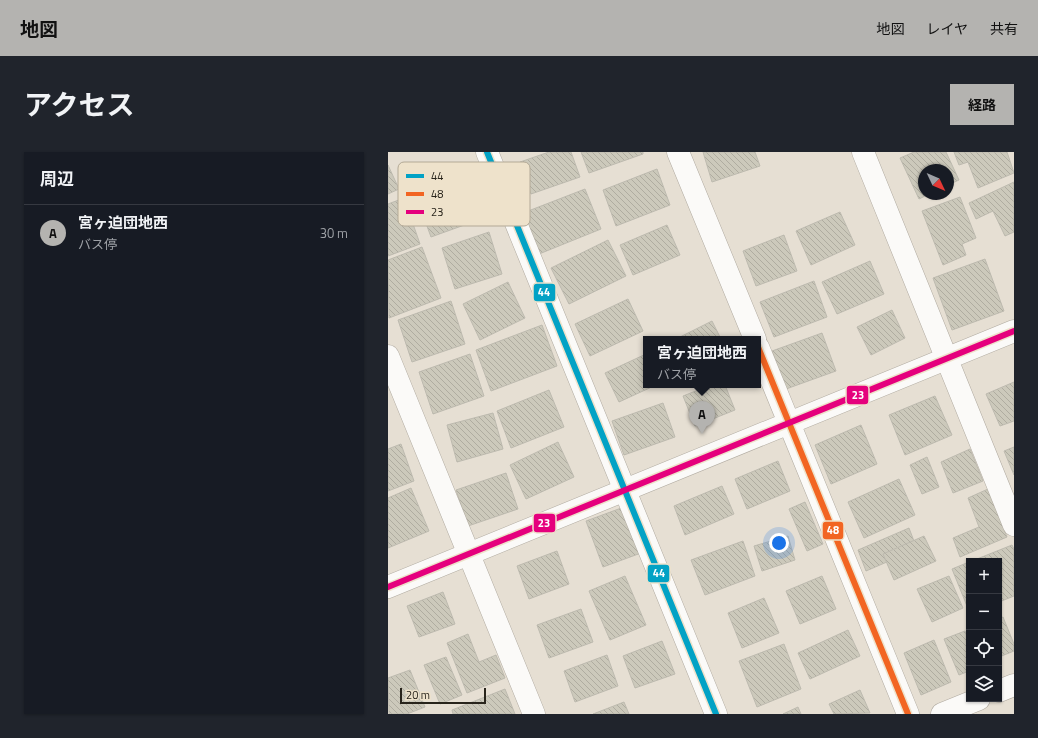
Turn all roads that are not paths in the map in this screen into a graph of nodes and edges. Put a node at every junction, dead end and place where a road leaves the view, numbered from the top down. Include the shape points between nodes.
1 (487, 152) edge
2 (678, 152) edge
3 (863, 152) edge
4 (491, 162) edge
5 (517, 226) edge
6 (1014, 331) edge
7 (753, 336) edge
8 (761, 354) edge
9 (388, 356) edge
10 (947, 358) junction
11 (789, 423) junction
12 (625, 490) junction
13 (1013, 519) edge
14 (469, 554) junction
15 (388, 587) edge
16 (1014, 685) edge
17 (1002, 690) edge
18 (972, 702) edge
19 (534, 714) edge
20 (716, 714) edge
21 (908, 714) edge
22 (942, 714) edge

1 - 4 street
2 - 7 street
3 - 10 street
5 - 12 street
6 - 10 street
8 - 11 street
9 - 14 street
10 - 11 street
10 - 13 street
11 - 12 street
11 - 21 street
12 - 14 street
12 - 20 street
14 - 15 street
14 - 19 street
16 - 17 street
18 - 22 street

